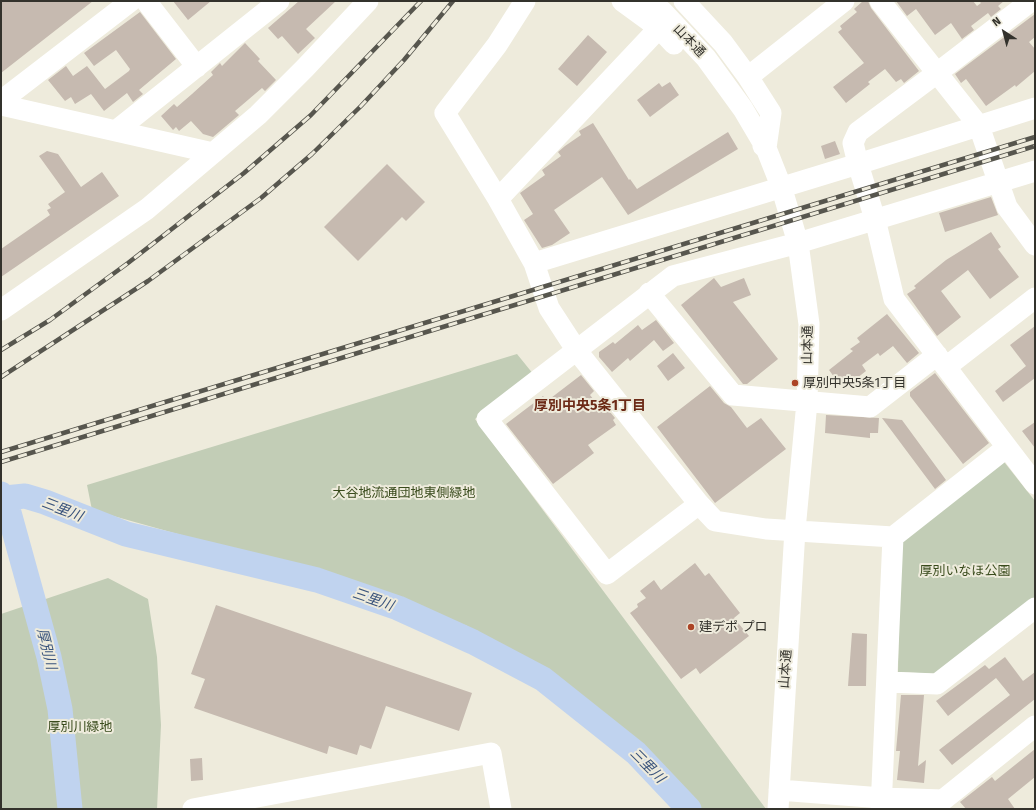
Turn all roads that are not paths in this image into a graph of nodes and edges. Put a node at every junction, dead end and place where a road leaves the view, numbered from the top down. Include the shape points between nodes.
1 (131, 1) edge
2 (146, 1) edge
3 (368, 1) edge
4 (525, 1) edge
5 (622, 1) edge
6 (649, 1) edge
7 (685, 1) edge
8 (844, 1) edge
9 (880, 1) edge
10 (1031, 1) edge
11 (276, 2) edge
12 (659, 28) junction
13 (198, 67) junction
14 (937, 73) junction
15 (748, 76) junction
16 (1, 101) edge
17 (1, 105) edge
18 (1035, 108) edge
19 (979, 126) junction
20 (117, 130) junction
21 (766, 148) junction
22 (214, 153) junction
23 (858, 164) junction
24 (1035, 171) edge
25 (998, 182) junction
26 (782, 186) junction
27 (498, 199) junction
28 (875, 219) junction
29 (798, 243) junction
30 (1035, 245) edge
31 (534, 263) junction
32 (649, 293) junction
33 (1035, 298) edge
34 (1, 310) edge
35 (577, 351) junction
36 (941, 361) junction
37 (807, 402) junction
38 (1006, 448) junction
39 (1035, 484) edge
40 (699, 504) junction
41 (795, 530) junction
42 (893, 537) junction
43 (1035, 608) edge
44 (888, 682) junction
45 (1035, 726) edge
46 (778, 799) edge
47 (881, 804) edge
48 (946, 805) edge
49 (193, 809) edge
50 (501, 809) edge

1 - 16 street
2 - 13 street
3 - 22 street via 300,74
4 - 27 street via 497,45 445,113
5 - 12 street
6 - 21 street, 山本通 via 662,11 706,58 743,109
7 - 15 street via 723,43
8 - 15 street
9 - 14 street
10 - 14 street
11 - 13 street
12 - 21 street via 702,73 745,135
12 - 27 street
13 - 20 street
14 - 19 street
14 - 23 street via 858,132 853,144
15 - 21 street via 771,113
17 - 20 street
18 - 19 street
19 - 23 street
19 - 25 street
20 - 22 street
21 - 26 street, 山本通
22 - 34 street via 147,209
23 - 26 street
23 - 28 street
24 - 25 street
25 - 28 street
25 - 30 street via 1007,207
26 - 29 street, 山本通
26 - 31 street
27 - 31 street
28 - 29 street
28 - 36 street via 894,299
29 - 32 street via 672,276
29 - 37 street, 山本通 via 809,324
31 - 35 street via 549,308
32 - 35 street
32 - 37 street via 733,395
33 - 36 street
35 - 40 street
35 - 40 street via 487,419 607,574
36 - 37 street via 870,407
36 - 38 street
37 - 41 street, 山本通
38 - 39 street
38 - 42 street
40 - 41 street via 715,521 766,529
41 - 42 street
41 - 46 street, 山本通
42 - 44 street
43 - 44 street via 937,684
44 - 47 street
45 - 48 street
46 - 47 street
47 - 48 street
49 - 50 street via 491,753

